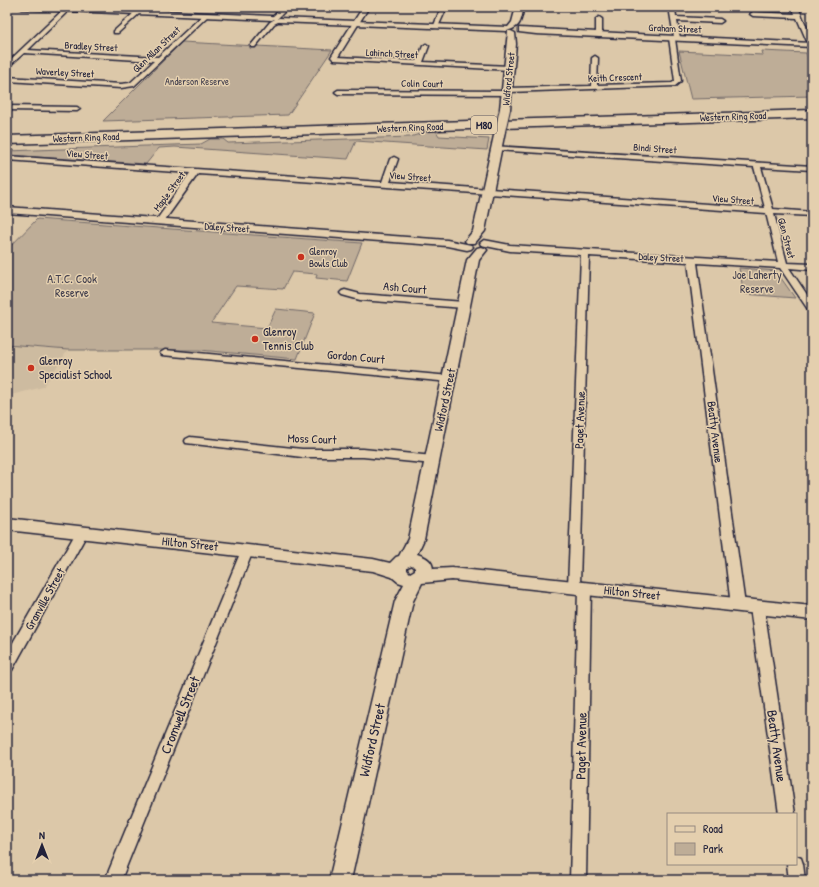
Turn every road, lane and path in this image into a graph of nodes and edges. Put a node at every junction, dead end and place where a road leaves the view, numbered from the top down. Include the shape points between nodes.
1 (22, 7) edge
2 (286, 7) edge
3 (366, 7) edge
4 (444, 7) edge
5 (520, 7) edge
6 (672, 7) edge
7 (795, 7) edge
8 (68, 8) junction
9 (113, 9) edge
10 (136, 12) junction
11 (753, 14) dead end
12 (799, 16) junction
13 (203, 17) junction
14 (276, 19) junction
15 (599, 19) dead end
16 (674, 19) junction
17 (720, 21) dead end
18 (356, 23) junction
19 (435, 27) junction
20 (515, 30) junction
21 (116, 32) dead end
22 (599, 35) junction
23 (674, 38) junction
24 (812, 45) edge
25 (253, 46) dead end
26 (426, 46) dead end
27 (23, 51) junction
28 (595, 58) dead end
29 (159, 59) junction
30 (419, 63) junction
31 (7, 66) edge
32 (509, 68) junction
33 (7, 79) edge
34 (121, 86) joint
35 (594, 88) junction
36 (338, 92) dead end
37 (507, 92) junction
38 (812, 107) edge
39 (7, 108) edge
40 (77, 109) dead end
41 (812, 114) edge
42 (7, 133) edge
43 (7, 140) edge
44 (496, 148) junction
45 (7, 158) edge
46 (394, 160) dead end
47 (757, 164) junction
48 (812, 168) edge
49 (195, 172) junction
50 (385, 185) junction
51 (487, 192) junction
52 (7, 210) edge
53 (769, 211) junction
54 (812, 214) edge
55 (159, 222) junction
56 (476, 246) junction
57 (585, 253) junction
58 (692, 259) junction
59 (783, 265) junction
60 (812, 267) edge
61 (345, 292) dead end
62 (464, 305) junction
63 (812, 309) edge
64 (165, 353) dead end
65 (450, 379) junction
66 (190, 441) dead end
67 (433, 460) junction
68 (7, 524) edge
69 (82, 532) junction
70 (247, 551) junction
71 (410, 569) junction
72 (580, 588) junction
73 (738, 605) junction
74 (757, 607) junction
75 (812, 613) edge
76 (7, 666) edge
77 (787, 813) edge
78 (795, 865) edge
79 (113, 880) edge
80 (340, 880) edge
81 (578, 880) edge
82 (797, 880) edge

1 - 8 street, Graham Street
2 - 14 street
3 - 18 street, Lahinch Street
4 - 19 street
5 - 20 street, Widford Street
6 - 16 street
7 - 12 street
8 - 9 street, Graham Street
8 - 27 street
9 - 10 street, Graham Street
10 - 13 street, Graham Street
10 - 21 street
11 - 12 street
12 - 24 street
13 - 14 street, Graham Street
13 - 29 street, Glen Allan Street
14 - 18 street, Graham Street
14 - 25 street
15 - 22 street
16 - 17 street
16 - 23 street
18 - 19 street, Graham Street
18 - 30 street, Lahinch Street via 334,57
19 - 20 street, Graham Street
20 - 22 street, Graham Street
20 - 32 street, Widford Street
22 - 23 street, Graham Street
23 - 24 street, Graham Street
23 - 35 street, Keith Crescent via 678,80 676,83
26 - 30 street
27 - 29 street, Bradley Street
27 - 31 street
28 - 35 street
29 - 34 street, Glen Allan Street via 134,83
30 - 32 street, Lahinch Street
32 - 37 street, Widford Street
33 - 34 street, Waverley Street
35 - 37 street, Keith Crescent
36 - 37 street, Colin Court
37 - 44 street, Widford Street, bridge
38 - 42 highway, Western Ring Road / M80
39 - 40 street
41 - 43 highway, Western Ring Road / M80
44 - 47 street, Bindi Street
44 - 51 street, Widford Street
45 - 49 street, View Street
46 - 50 street
47 - 48 street, Bindi Street
47 - 53 street, Glen Street
49 - 50 street, View Street
49 - 55 street, Maple Street
50 - 51 street, View Street
51 - 53 street, View Street
51 - 56 street, Widford Street
52 - 55 street, Daley Street
53 - 54 street, View Street
53 - 59 street, Glen Street
55 - 56 street, Daley Street
56 - 57 street, Daley Street
56 - 62 street, Widford Street
57 - 58 street, Daley Street
57 - 72 street, Paget Avenue
58 - 59 street, Daley Street
58 - 73 street, Beatty Avenue
59 - 60 street, Daley Street
59 - 63 street, Glen Street
61 - 62 street, Ash Court via 360,297
62 - 65 street, Widford Street
64 - 65 street, Gordon Court
65 - 67 street, Widford Street
66 - 67 street, Moss Court via 302,453 363,453
67 - 71 street, Widford Street
68 - 69 street, Hilton Street
69 - 70 street, Hilton Street
69 - 76 street, Granville Street
70 - 71 street, Hilton Street
70 - 79 street, Cromwell Street
71 - 72 street, Hilton Street
71 - 80 street, Widford Street
72 - 73 street, Hilton Street
72 - 81 street, Paget Avenue
73 - 74 street, Hilton Street
74 - 75 street, Hilton Street
74 - 77 street, Beatty Avenue
78 - 82 street

